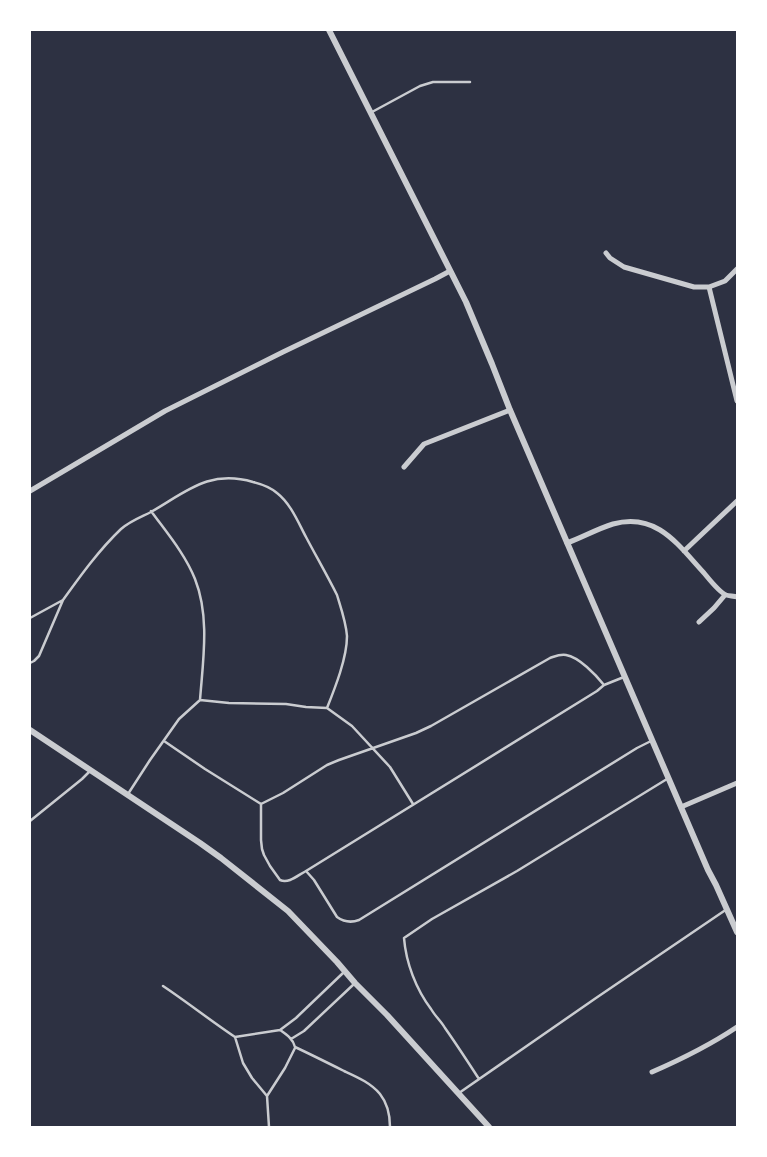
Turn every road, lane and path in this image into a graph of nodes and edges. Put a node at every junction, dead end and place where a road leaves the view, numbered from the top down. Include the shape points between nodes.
1 (329, 30) edge
2 (470, 82) dead end
3 (371, 113) junction
4 (606, 253) dead end
5 (737, 269) edge
6 (450, 271) junction
7 (709, 287) junction
8 (737, 401) edge
9 (510, 410) junction
10 (404, 467) dead end
11 (30, 491) edge
12 (737, 501) edge
13 (151, 512) junction
14 (567, 543) junction
15 (684, 550) junction
16 (725, 595) junction
17 (737, 597) edge
18 (63, 600) junction
19 (30, 618) edge
20 (699, 622) dead end
21 (30, 663) edge
22 (625, 677) junction
23 (604, 685) junction
24 (200, 700) junction
25 (327, 708) junction
26 (30, 730) edge
27 (652, 741) junction
28 (164, 742) junction
29 (372, 748) junction
30 (91, 770) junction
31 (669, 778) junction
32 (737, 783) edge
33 (128, 794) junction
34 (261, 804) junction
35 (413, 804) junction
36 (681, 807) junction
37 (30, 820) edge
38 (306, 871) junction
39 (727, 909) junction
40 (737, 932) edge
41 (344, 972) junction
42 (355, 983) junction
43 (163, 986) dead end
44 (737, 1026) edge
45 (280, 1030) junction
46 (235, 1037) junction
47 (291, 1039) junction
48 (295, 1047) junction
49 (652, 1072) dead end
50 (479, 1079) junction
51 (458, 1094) junction
52 (266, 1096) junction
53 (269, 1127) edge
54 (390, 1127) edge
55 (489, 1127) edge

1 - 3 street
2 - 3 lane via 432,82
3 - 6 street
4 - 7 street via 636,271 694,287
5 - 7 street via 725,281
6 - 9 street via 489,355
6 - 11 street via 165,411
7 - 8 street
9 - 10 street via 424,444
9 - 14 street
12 - 15 street
13 - 18 lane via 122,528
13 - 24 lane via 187,562 200,598 204,627
13 - 25 lane via 197,484 223,478 243,479 262,485 284,500 337,594 342,610 347,635 345,654
14 - 15 street via 621,522 635,522 662,530
14 - 22 street
15 - 16 street
16 - 17 street
16 - 20 street
18 - 19 lane
18 - 21 lane via 39,656
22 - 23 lane
22 - 27 street
23 - 29 lane via 573,657 559,654 431,726
23 - 35 lane
24 - 25 lane
24 - 28 lane via 179,719
25 - 29 lane via 352,726
26 - 30 street
27 - 31 street
27 - 38 lane via 354,922 337,917
28 - 33 lane
28 - 34 lane
29 - 34 lane via 327,765
29 - 35 lane via 390,767
30 - 33 street
30 - 37 lane
31 - 36 street
31 - 50 lane via 404,938 419,990
32 - 36 street
33 - 41 street via 200,842 265,892 288,911
34 - 38 lane via 261,840 270,866 285,882
35 - 38 lane
36 - 39 street
39 - 40 street
39 - 50 lane
41 - 42 street
41 - 45 lane
42 - 47 lane via 304,1031
42 - 51 street
43 - 46 lane
44 - 49 street via 710,1044
45 - 46 lane
45 - 47 lane
46 - 52 lane via 243,1063
47 - 48 lane
48 - 52 lane
48 - 54 lane via 374,1088 388,1108
50 - 51 lane
51 - 55 street
52 - 53 lane

